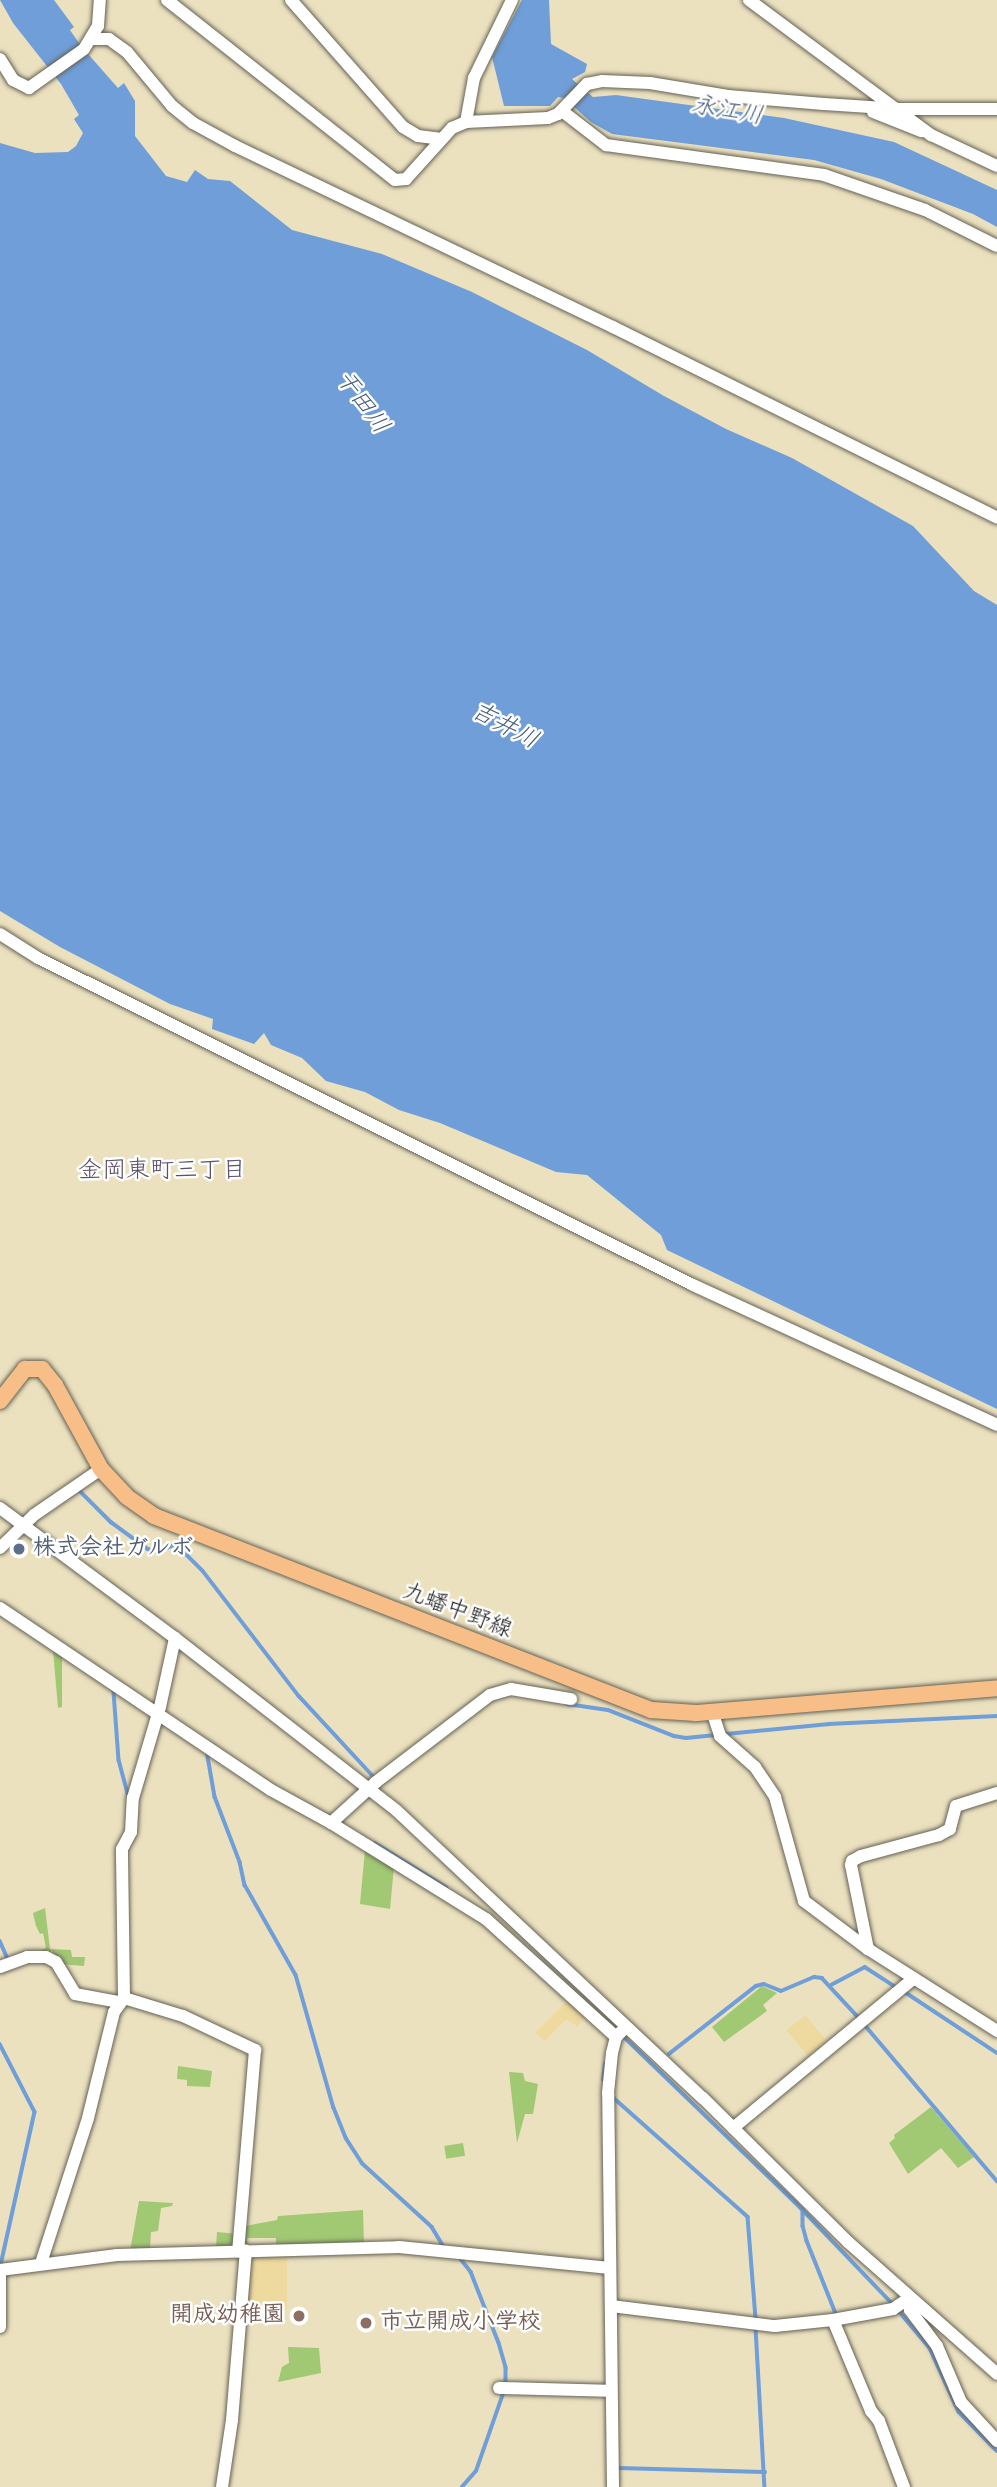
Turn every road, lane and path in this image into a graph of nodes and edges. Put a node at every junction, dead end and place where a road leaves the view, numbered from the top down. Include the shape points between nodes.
1 (99, 0) edge
2 (167, 0) edge
3 (291, 0) edge
4 (512, 0) edge
5 (749, 0) edge
6 (88, 44) junction
7 (0, 59) edge
8 (859, 107) junction
9 (564, 108) junction
10 (900, 109) junction
11 (997, 109) edge
12 (466, 122) junction
13 (931, 135) junction
14 (442, 139) junction
15 (997, 166) edge
16 (997, 246) edge
17 (997, 518) edge
18 (0, 934) edge
19 (0, 1401) edge
20 (997, 1425) edge
21 (102, 1469) junction
22 (0, 1508) edge
23 (23, 1525) junction
24 (0, 1548) edge
25 (0, 1608) edge
26 (175, 1638) junction
27 (997, 1688) edge
28 (571, 1699) dead end
29 (159, 1711) junction
30 (712, 1711) junction
31 (370, 1787) junction
32 (997, 1793) edge
33 (333, 1820) junction
34 (868, 1949) junction
35 (0, 1967) edge
36 (912, 1980) junction
37 (121, 2000) junction
38 (997, 2031) edge
39 (618, 2033) junction
40 (733, 2128) junction
41 (242, 2251) junction
42 (41, 2263) junction
43 (606, 2268) junction
44 (0, 2270) edge
45 (900, 2304) junction
46 (611, 2306) junction
47 (833, 2320) junction
48 (0, 2327) edge
49 (997, 2374) edge
50 (503, 2389) dead end
51 (608, 2391) junction
52 (997, 2441) edge
53 (222, 2487) edge
54 (613, 2487) edge
55 (904, 2487) edge

1 - 6 street via 98,26
2 - 14 street via 395,180 406,179
3 - 14 street via 403,127 418,136
4 - 12 street via 474,78
5 - 10 street
6 - 7 street via 29,88 13,80
6 - 17 street via 109,39 127,52 172,106 235,146
8 - 9 street via 612,81 587,84
8 - 10 street
8 - 13 street
9 - 12 street via 535,120
9 - 16 street via 606,145 824,175 925,209
10 - 11 street
10 - 13 street
12 - 14 street
13 - 15 street
18 - 20 street via 38,958 693,1285
19 - 21 main road, 九蟠中野線 via 24,1369 43,1369
21 - 23 street
21 - 30 main road, 九蟠中野線 via 140,1507 244,1553 630,1704 666,1713
22 - 23 street
23 - 24 street
23 - 26 street
25 - 29 street
26 - 29 street
26 - 31 street
27 - 30 main road, 九蟠中野線
28 - 31 street via 511,1689 490,1695
29 - 33 street via 271,1790
29 - 37 street via 122,1849
30 - 34 street via 718,1733 769,1783 804,1900
31 - 33 street
31 - 39 street
32 - 34 street via 956,1806 950,1829 939,1836 852,1861
33 - 39 street via 486,1919
34 - 36 street
35 - 37 street via 27,1957 46,1957 57,1962 75,1994
36 - 38 street
36 - 40 street
37 - 41 street via 183,2016 255,2050
37 - 42 street
39 - 40 street
39 - 43 street via 609,2067
40 - 45 street
41 - 42 street
41 - 43 street via 399,2247
41 - 53 street via 232,2420
42 - 44 street
43 - 46 street
44 - 48 street
45 - 47 street
45 - 49 street
45 - 52 street via 910,2309 937,2346 961,2402
46 - 47 street via 761,2325
46 - 51 street
47 - 55 street
50 - 51 street
51 - 54 street

